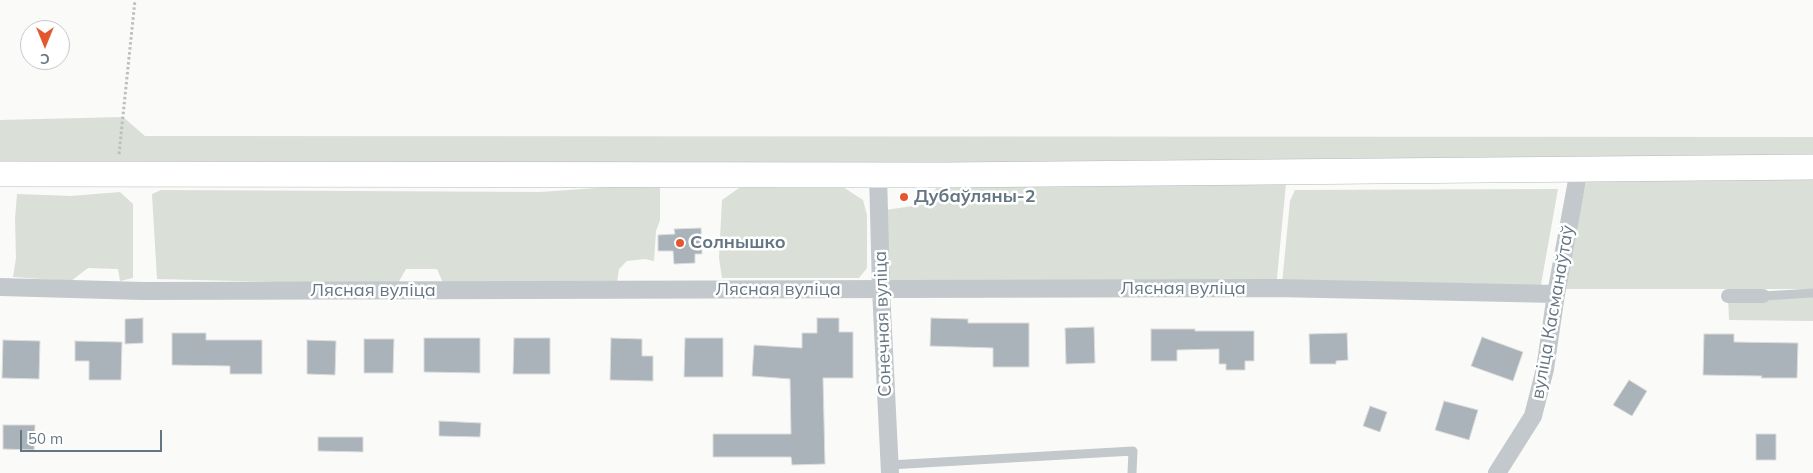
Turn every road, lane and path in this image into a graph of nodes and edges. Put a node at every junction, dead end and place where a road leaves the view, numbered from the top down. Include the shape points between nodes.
1 (135, 0) edge
2 (1813, 167) edge
3 (1579, 170) junction
4 (0, 174) edge
5 (878, 174) junction
6 (117, 175) junction
7 (0, 287) edge
8 (881, 290) junction
9 (1813, 293) edge
10 (1556, 294) junction
11 (1728, 296) dead end
12 (1763, 296) joint
13 (890, 469) edge
14 (1132, 473) edge
15 (1497, 473) edge

1 - 6 path
2 - 3 main road
3 - 5 main road
3 - 10 street, вуліца Касманаўтаў
4 - 6 main road
5 - 6 main road
5 - 8 street, Сонечная вуліца
7 - 8 street, Лясная вуліца via 143,291
8 - 10 street, Лясная вуліца via 1276,288
8 - 13 street, Сонечная вуліца
9 - 12 lane
10 - 15 street, вуліца Касманаўтаў via 1546,369 1534,416
11 - 12 street
13 - 14 lane via 1133,452

